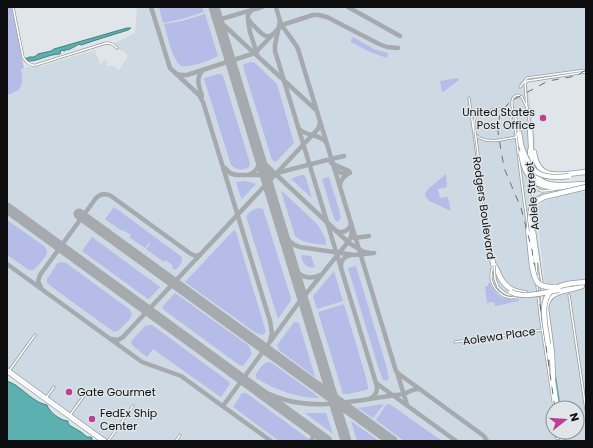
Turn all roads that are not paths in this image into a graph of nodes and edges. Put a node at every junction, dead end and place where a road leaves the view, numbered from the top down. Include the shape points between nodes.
1 (13, 7) edge
2 (117, 48) dead end
3 (586, 71) edge
4 (533, 78) junction
5 (520, 87) dead end
6 (469, 98) dead end
7 (527, 108) junction
8 (530, 127) junction
9 (519, 132) joint
10 (474, 133) junction
11 (516, 137) junction
12 (521, 145) junction
13 (586, 173) edge
14 (531, 180) junction
15 (586, 186) edge
16 (532, 205) junction
17 (525, 210) junction
18 (533, 216) junction
19 (530, 230) junction
20 (492, 258) junction
21 (536, 261) joint
22 (494, 265) junction
23 (537, 272) junction
24 (542, 281) junction
25 (585, 285) edge
26 (559, 289) junction
27 (543, 292) junction
28 (537, 293) junction
29 (529, 294) junction
30 (519, 295) junction
31 (569, 295) dead end
32 (538, 300) junction
33 (542, 330) junction
34 (35, 334) dead end
35 (455, 342) dead end
36 (8, 371) edge
37 (54, 387) dead end
38 (86, 393) dead end
39 (45, 398) junction
40 (554, 400) edge
41 (554, 400) edge
42 (133, 406) dead end
43 (586, 410) edge
44 (69, 416) junction
45 (180, 435) dead end
46 (102, 441) edge
47 (107, 441) edge
48 (176, 441) edge

1 - 2 street via 23,57 31,65 106,43 111,43
3 - 4 street
4 - 5 street via 526,79
4 - 7 street, Aolele Street via 525,83
6 - 10 street, Rodgers Boulevard
7 - 8 street, Aolele Street
7 - 11 street via 522,97 514,97 512,102
8 - 13 highway, bridge via 535,160 539,168 549,174
8 - 14 street, Aolele Street via 528,165
8 - 15 highway via 532,167 541,182 550,185
9 - 12 highway
9 - 22 street, bridge via 512,112 506,109 483,112 477,115 474,122
10 - 11 street via 487,140
10 - 20 street, Rodgers Boulevard
11 - 17 street
12 - 13 highway, bridge via 529,164 541,175 553,178
12 - 15 highway, bridge via 524,168 530,178 537,183 554,188
14 - 15 street via 541,191
14 - 16 street, Aolele Street
15 - 16 street via 541,196 535,199
15 - 19 highway, bridge via 537,201 531,210
16 - 18 street, Aolele Street
17 - 18 street via 528,215
17 - 19 street
18 - 24 street, Aolele Street
19 - 21 highway
19 - 25 highway, bridge via 532,266 538,284 543,287
20 - 26 highway, bridge via 498,279 514,294
20 - 30 street, Rodgers Boulevard via 491,278 496,289 507,298
21 - 23 street, Aolele Street
22 - 26 highway, bridge via 505,284 515,291
22 - 30 street, bridge via 498,287 508,295
23 - 27 street
23 - 28 street, Aolele Street
24 - 26 street via 547,286
24 - 27 street, Aolele Street
25 - 26 highway
25 - 40 highway, bridge via 559,286 546,296 543,307 550,343
26 - 27 street, Rodgers Boulevard
27 - 28 street, Rodgers Boulevard
27 - 33 street, Aolele Street
28 - 29 street, Rodgers Boulevard
28 - 32 street, Aolele Street
29 - 30 street, Rodgers Boulevard
29 - 32 street via 536,296
31 - 43 street
32 - 33 street, Aolele Street
33 - 35 street, Aolewa Place
33 - 41 street, Aolele Street
34 - 36 street
36 - 39 street
37 - 39 street
38 - 44 street
39 - 44 street
42 - 47 street
44 - 46 street
44 - 47 street
45 - 48 street

